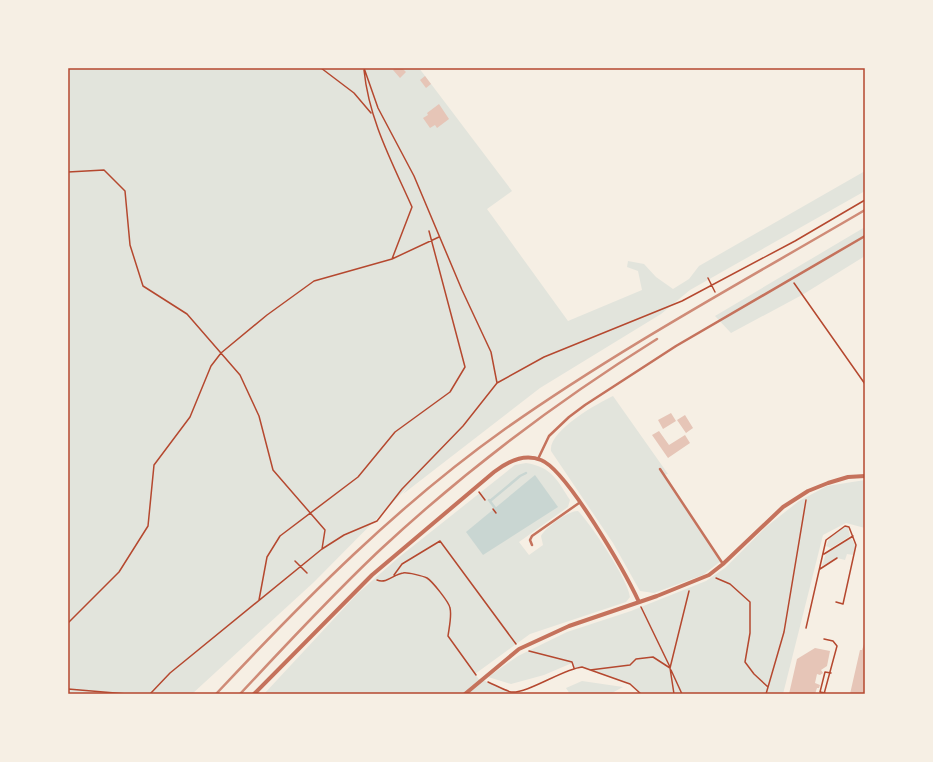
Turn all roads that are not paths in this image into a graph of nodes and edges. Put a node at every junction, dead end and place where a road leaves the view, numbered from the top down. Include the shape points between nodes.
1 (865, 236) edge
2 (538, 459) junction
3 (660, 469) dead end
4 (865, 476) edge
5 (579, 503) junction
6 (532, 545) dead end
7 (723, 564) junction
8 (639, 602) junction
9 (254, 694) edge
10 (465, 694) edge

1 - 2 lane via 676,346 585,405 550,436
2 - 5 street via 554,468
2 - 9 street via 525,457 502,466 430,524 372,575
3 - 7 lane
4 - 7 street via 835,481 808,491 783,507
5 - 6 lane via 532,536
5 - 8 street via 620,564
7 - 8 street via 709,575
8 - 10 street via 569,626 519,649

